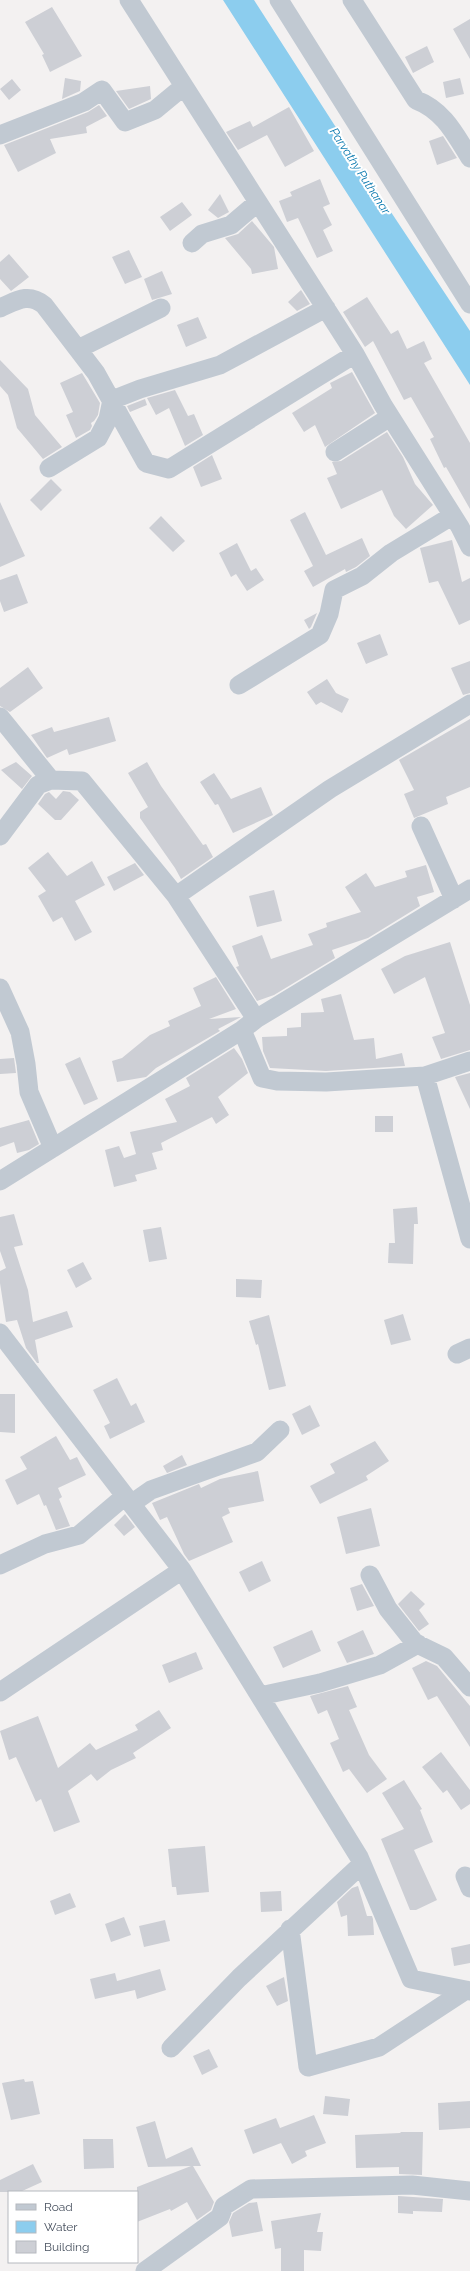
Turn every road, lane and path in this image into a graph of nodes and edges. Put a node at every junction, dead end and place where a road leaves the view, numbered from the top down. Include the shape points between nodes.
1 (129, 0) edge
2 (279, 0) edge
3 (352, 0) edge
4 (184, 86) junction
5 (0, 135) edge
6 (470, 158) edge
7 (258, 202) junction
8 (192, 243) dead end
9 (470, 304) edge
10 (0, 308) edge
11 (162, 308) dead end
12 (326, 308) junction
13 (78, 349) junction
14 (355, 354) junction
15 (112, 400) junction
16 (390, 417) junction
17 (335, 452) dead end
18 (49, 468) dead end
19 (452, 516) junction
20 (470, 547) edge
21 (239, 684) dead end
22 (470, 704) edge
23 (0, 717) edge
24 (51, 780) junction
25 (421, 826) dead end
26 (0, 836) edge
27 (470, 889) edge
28 (176, 896) junction
29 (454, 899) junction
30 (0, 988) edge
31 (249, 1025) junction
32 (470, 1061) edge
33 (425, 1076) junction
34 (53, 1148) junction
35 (0, 1181) edge
36 (470, 1239) edge
37 (0, 1333) edge
38 (280, 1430) dead end
39 (128, 1500) junction
40 (0, 1565) edge
41 (182, 1570) junction
42 (370, 1575) dead end
43 (418, 1644) junction
44 (470, 1686) edge
45 (0, 1692) edge
46 (260, 1696) junction
47 (362, 1864) junction
48 (290, 1929) junction
49 (468, 1991) edge
50 (171, 2048) dead end
51 (470, 2191) edge
52 (145, 2271) edge

1 - 4 street
2 - 9 street
3 - 6 street via 416,100 429,105 448,122
4 - 5 street via 154,110 125,122 102,90 84,102
4 - 7 street
7 - 8 street via 231,225 202,234
7 - 12 street
10 - 13 street via 22,298 36,298
11 - 13 street
12 - 14 street
12 - 15 street via 220,365
13 - 15 street
14 - 15 street via 169,469 146,463
14 - 16 street
15 - 18 street via 108,420 98,438
16 - 17 street
16 - 19 street
19 - 20 street
19 - 21 street via 392,553 362,576 334,590 329,614 320,636
22 - 28 street via 330,789
23 - 24 street
24 - 26 street via 38,785
24 - 28 street via 82,781
25 - 29 street
27 - 29 street
28 - 31 street
29 - 31 street
30 - 34 street via 20,1032 29,1092
31 - 33 street via 262,1078 277,1081 326,1082
31 - 34 street
32 - 33 street
33 - 36 street
34 - 35 street
37 - 39 street
38 - 39 street via 257,1452
39 - 40 street via 79,1535 45,1544
39 - 41 street
41 - 45 street
41 - 46 street
42 - 43 street via 388,1609
43 - 44 street via 444,1657
43 - 46 street via 380,1665 320,1683
46 - 47 street
47 - 48 street
47 - 49 street via 411,1979
48 - 49 street via 308,2067 379,2046
48 - 50 street
51 - 52 street via 412,2185 251,2188 224,2206 220,2217

